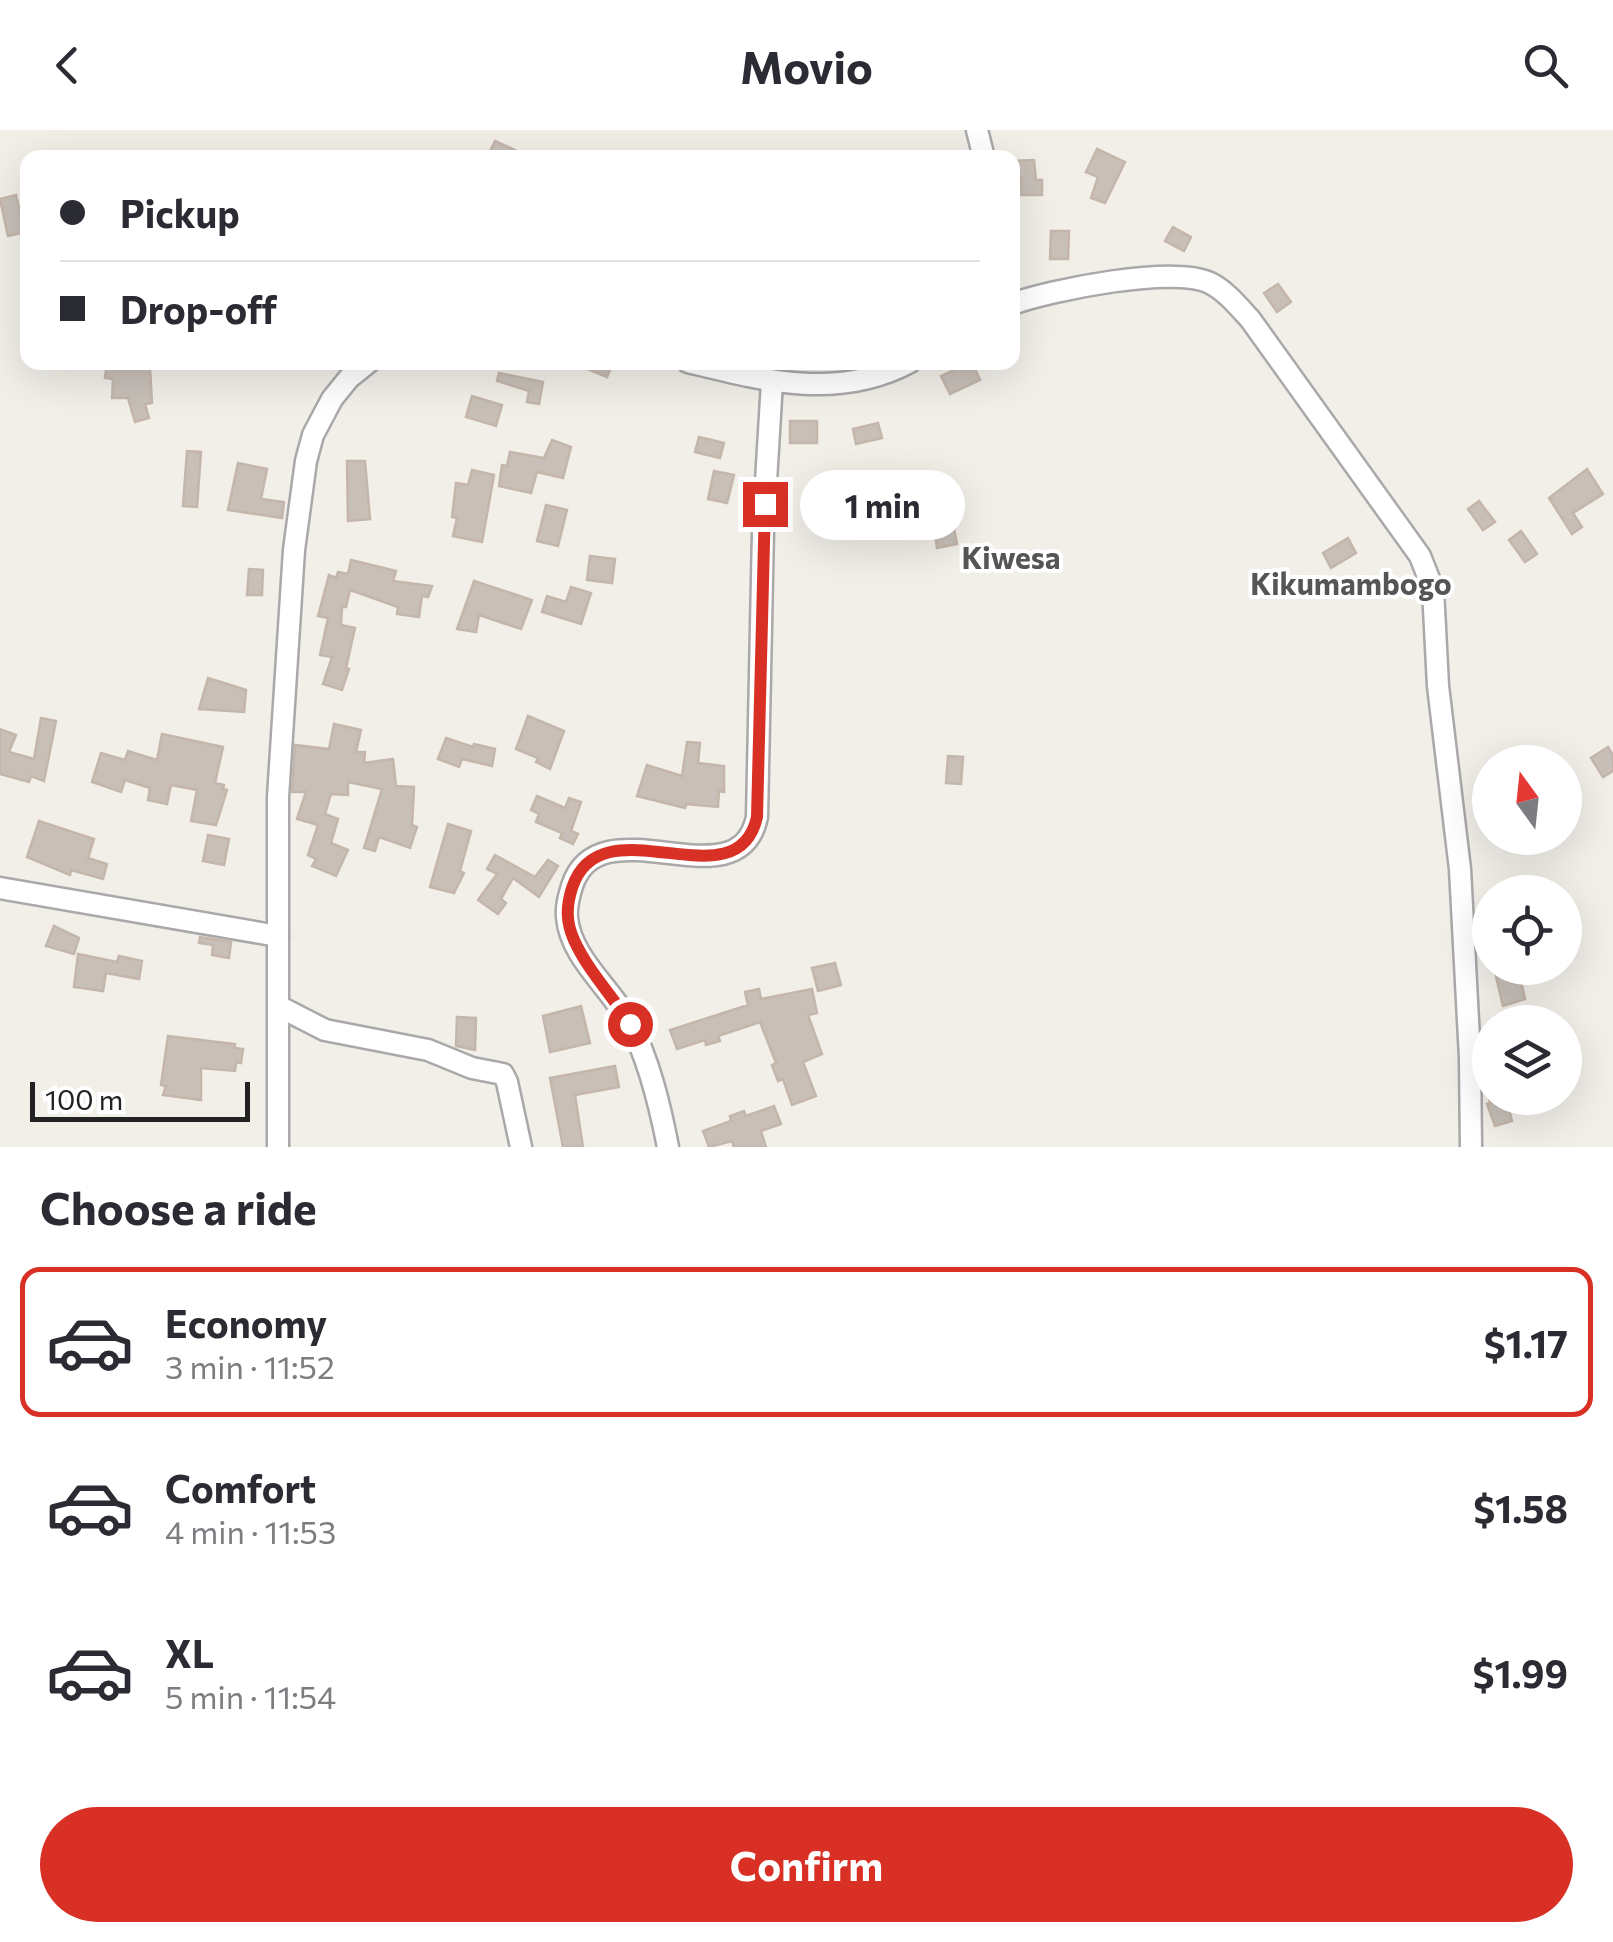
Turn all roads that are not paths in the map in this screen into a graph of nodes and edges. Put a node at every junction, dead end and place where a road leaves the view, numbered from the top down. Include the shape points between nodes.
1 (1020, 301) edge
2 (359, 370) edge
3 (722, 370) edge
4 (889, 370) edge
5 (772, 382) junction
6 (0, 888) edge
7 (278, 936) junction
8 (280, 1008) junction
9 (278, 1147) edge
10 (521, 1147) edge
11 (668, 1147) edge
12 (1470, 1147) edge

1 - 12 street via 1115,282 1209,282 1250,319 1420,556 1433,589 1460,869
2 - 7 street via 332,399 306,461 287,623
3 - 5 street
4 - 5 street via 853,384
5 - 11 street via 754,832 746,843 706,855 604,851 578,868 568,900 566,919 586,963 630,1024
6 - 7 street
7 - 8 street
8 - 9 street
8 - 10 street via 325,1030 428,1050 502,1074

